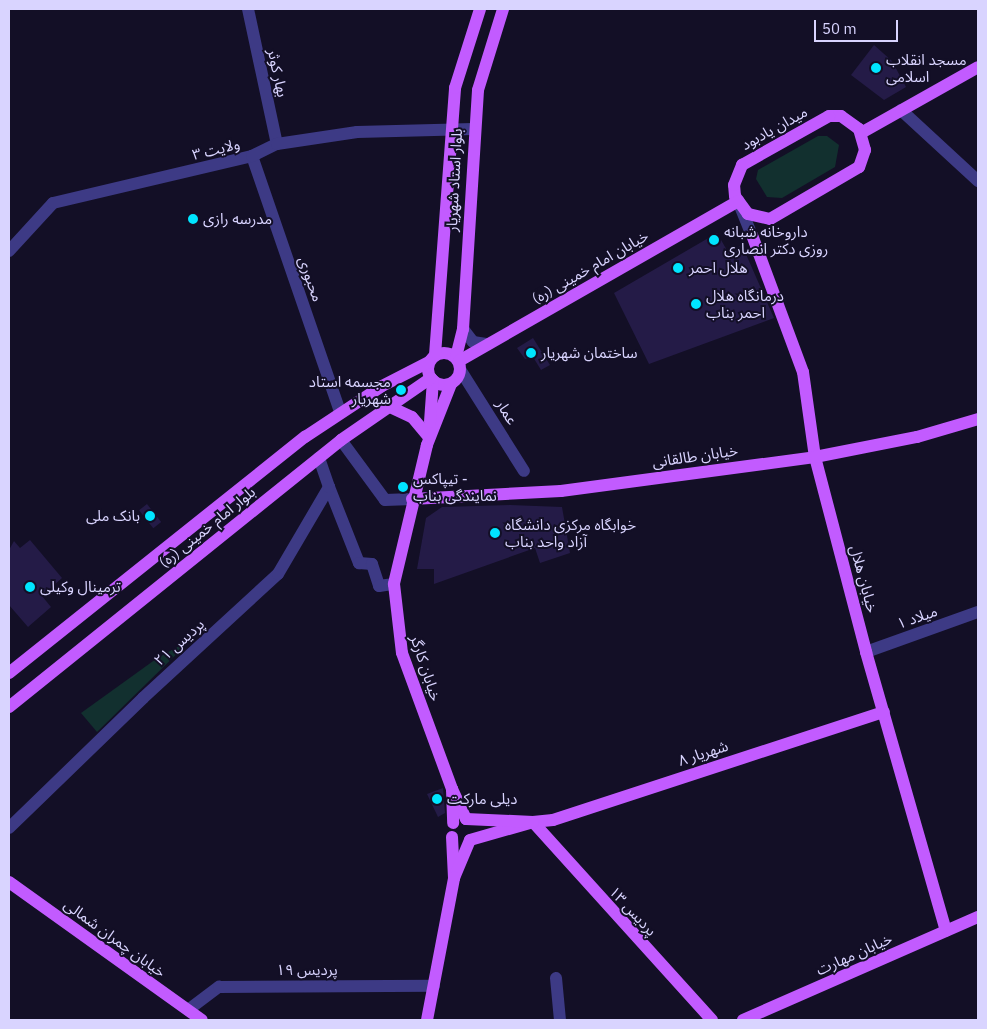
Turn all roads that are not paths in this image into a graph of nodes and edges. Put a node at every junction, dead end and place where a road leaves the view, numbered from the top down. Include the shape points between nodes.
1 (248, 9) edge
2 (480, 9) edge
3 (503, 9) edge
4 (978, 67) edge
5 (901, 110) junction
6 (452, 128) junction
7 (473, 129) junction
8 (861, 134) junction
9 (277, 144) junction
10 (252, 156) junction
11 (978, 182) edge
12 (739, 204) junction
13 (763, 219) junction
14 (752, 236) junction
15 (9, 251) edge
16 (462, 328) junction
17 (488, 344) junction
18 (432, 358) junction
19 (458, 363) junction
20 (432, 379) junction
21 (451, 384) junction
22 (388, 406) junction
23 (340, 412) junction
24 (978, 419) edge
25 (429, 437) junction
26 (341, 440) junction
27 (815, 457) junction
28 (319, 458) junction
29 (524, 471) dead end
30 (329, 486) junction
31 (412, 499) junction
32 (394, 584) junction
33 (978, 612) edge
34 (866, 652) junction
35 (9, 673) edge
36 (9, 707) edge
37 (884, 712) junction
38 (452, 789) junction
39 (466, 820) junction
40 (533, 822) junction
41 (453, 823) junction
42 (9, 828) edge
43 (452, 837) junction
44 (470, 840) junction
45 (454, 878) junction
46 (9, 882) edge
47 (978, 917) edge
48 (946, 931) junction
49 (556, 978) dead end
50 (434, 986) junction
51 (188, 1010) junction
52 (202, 1020) edge
53 (427, 1020) edge
54 (560, 1020) edge
55 (712, 1020) edge
56 (743, 1020) edge

1 - 9 street, بهار کوثر
2 - 6 main road, بلوار استاد شهریار via 458,72
3 - 7 main road, بلوار استاد شهریار via 485,59
4 - 5 main road
5 - 8 main road
5 - 11 street
6 - 7 street, ولایت ۳
6 - 9 street, ولایت ۳ via 357,132
6 - 18 main road, بلوار استاد شهریار
7 - 16 main road, بلوار استاد شهریار
8 - 12 main road, میدان یادبود via 841,116 821,121 742,165 734,185
8 - 13 main road via 865,150 856,170
9 - 10 street, ولایت ۳
10 - 15 street, ولایت ۳ via 52,203
10 - 23 street, محبوری
12 - 13 main road
12 - 14 street
12 - 17 main road, خیابان امام خمینی (ره)
13 - 14 street
14 - 27 main road, خیابان هلال via 803,372
16 - 17 street via 474,342
16 - 19 main road, بلوار استاد شهریار
17 - 19 main road, خیابان امام خمینی (ره)
18 - 19 main road via 449,353
18 - 20 main road, بلوار استاد شهریار
18 - 23 main road, بلوار امام خمینی (ره)
19 - 21 main road
19 - 29 street, عمار
20 - 21 main road
20 - 22 main road, بلوار امام خمینی (ره)
20 - 25 main road
21 - 25 main road
22 - 25 main road via 412,417
22 - 26 main road, بلوار امام خمینی (ره)
23 - 35 main road, بلوار امام خمینی (ره)
24 - 27 main road, خیابان طالقانی via 917,437
25 - 31 main road, خیابان کارگر
26 - 28 main road, بلوار امام خمینی (ره)
26 - 31 street via 385,500
27 - 31 main road, خیابان طالقانی via 561,491
27 - 34 main road, خیابان هلال
28 - 30 street
28 - 36 main road, بلوار امام خمینی (ره)
30 - 32 street via 359,563 372,564 379,586
30 - 42 street, پردیس ۲۱ via 278,574 143,698
31 - 32 main road, خیابان کارگر
32 - 38 main road, خیابان کارگر via 402,652
33 - 34 street, میلاد ۱
34 - 37 main road, خیابان هلال
37 - 40 main road, شهریار ۸ via 553,820
37 - 48 main road, خیابان هلال
38 - 39 main road, خیابان کارگر
38 - 41 main road, خیابان کارگر
39 - 40 main road, شهریار ۸
39 - 41 main road
39 - 44 main road via 473,828
40 - 44 main road, شهریار ۸
40 - 55 main road, پردیس ۱۳
41 - 43 main road
43 - 44 main road via 460,842
43 - 45 main road
44 - 45 main road
45 - 50 main road
46 - 51 main road, خیابان چمران شمالی
47 - 48 main road, خیابان مهارت
48 - 56 main road, خیابان مهارت
49 - 54 street
50 - 51 street, پردیس ۱۹ via 219,987
50 - 53 main road
51 - 52 main road, خیابان چمران شمالی

